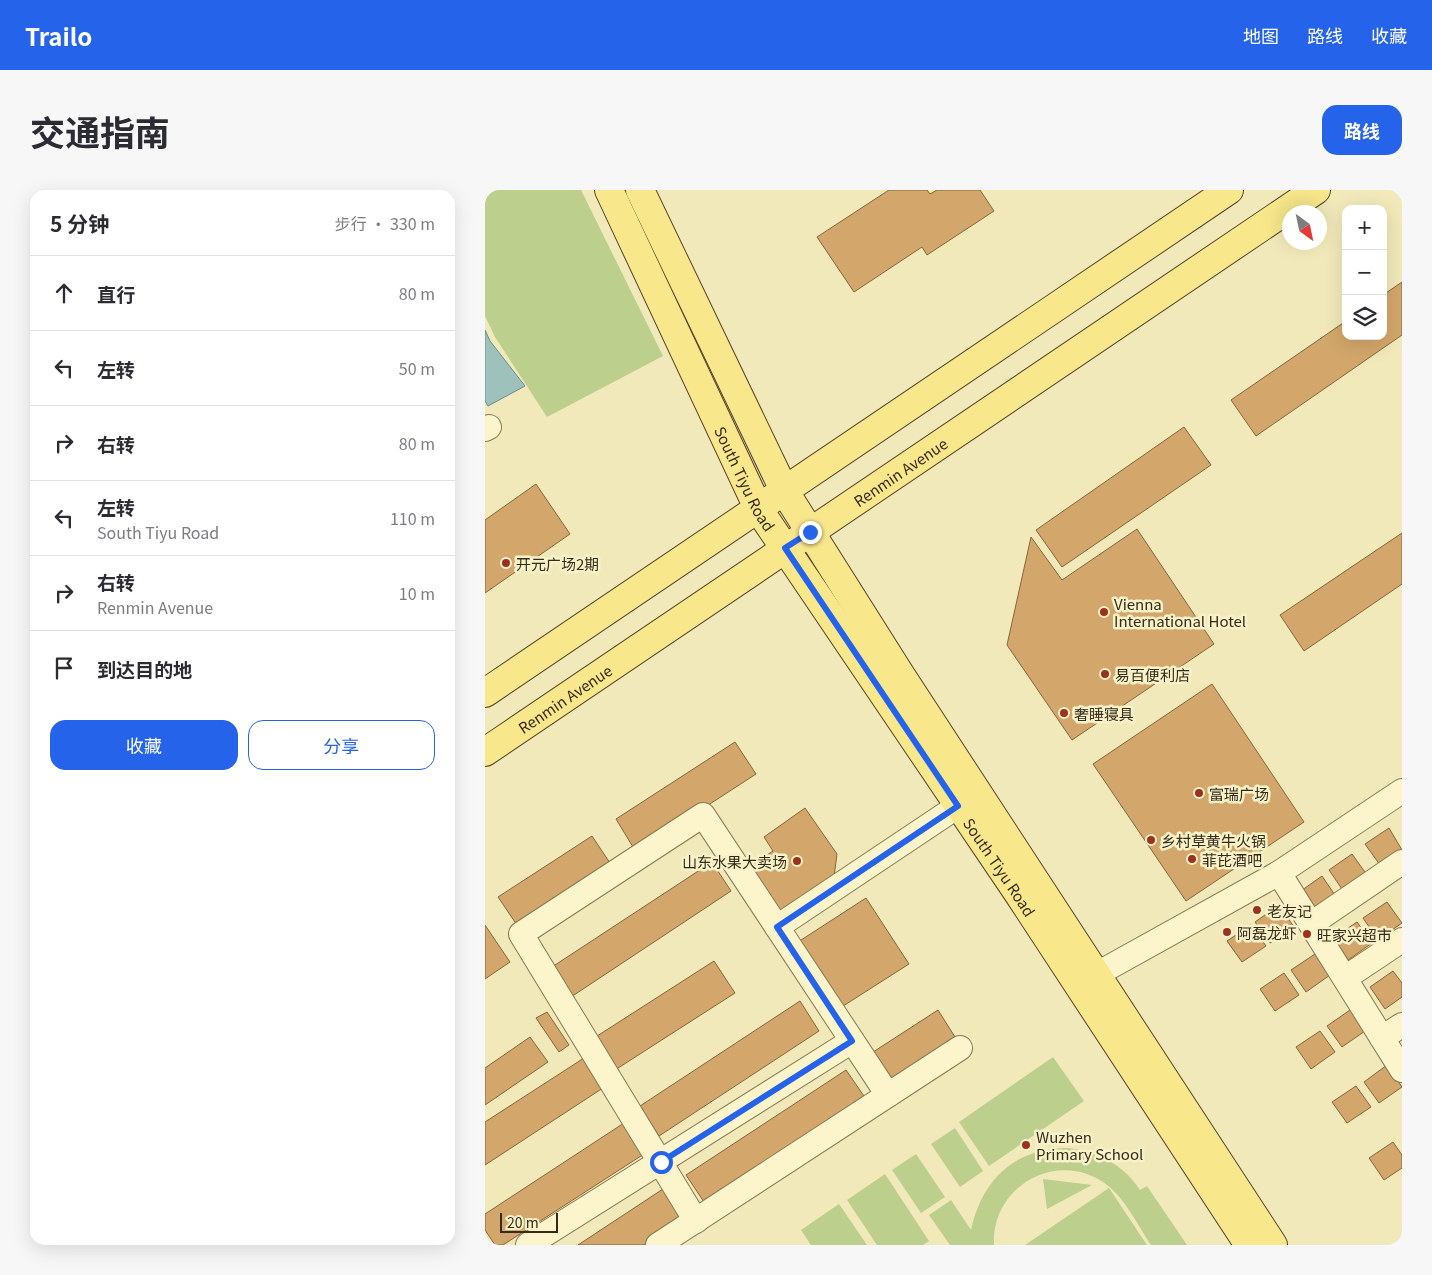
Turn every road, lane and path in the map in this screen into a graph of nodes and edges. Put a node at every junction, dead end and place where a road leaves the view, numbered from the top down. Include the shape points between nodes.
1 (609, 190) edge
2 (640, 190) edge
3 (1229, 190) edge
4 (1316, 190) edge
5 (785, 492) junction
6 (759, 510) junction
7 (810, 532) junction
8 (785, 548) junction
9 (485, 693) edge
10 (485, 752) edge
11 (1402, 791) edge
12 (958, 806) junction
13 (1402, 862) edge
14 (1279, 873) junction
15 (1311, 924) junction
16 (777, 927) junction
17 (1402, 940) edge
18 (1097, 974) junction
19 (1345, 978) junction
20 (1402, 1025) edge
21 (1382, 1038) junction
22 (852, 1041) junction
23 (960, 1048) dead end
24 (1402, 1070) edge
25 (887, 1095) junction
26 (661, 1162) junction
27 (696, 1221) junction
28 (528, 1245) edge
29 (658, 1245) edge
30 (1249, 1245) edge
31 (1273, 1245) edge

1 - 6 main road, South Tiyu Road
2 - 5 main road, South Tiyu Road
3 - 5 main road
4 - 7 main road, Renmin Avenue
5 - 6 main road
5 - 7 main road, South Tiyu Road
6 - 8 main road, South Tiyu Road
6 - 9 main road
7 - 8 main road, Renmin Avenue
7 - 18 main road, South Tiyu Road
8 - 10 main road, Renmin Avenue
8 - 12 main road, South Tiyu Road
11 - 14 lane
12 - 16 lane
12 - 30 main road, South Tiyu Road
13 - 15 lane
14 - 15 lane
14 - 18 lane
15 - 19 lane
16 - 22 lane
16 - 26 lane via 703,815 521,934
17 - 19 lane
18 - 31 main road, South Tiyu Road
19 - 21 lane
20 - 21 lane
21 - 24 lane
22 - 25 lane
22 - 26 lane
23 - 25 lane
25 - 27 lane
26 - 27 lane
26 - 28 lane
27 - 29 lane

